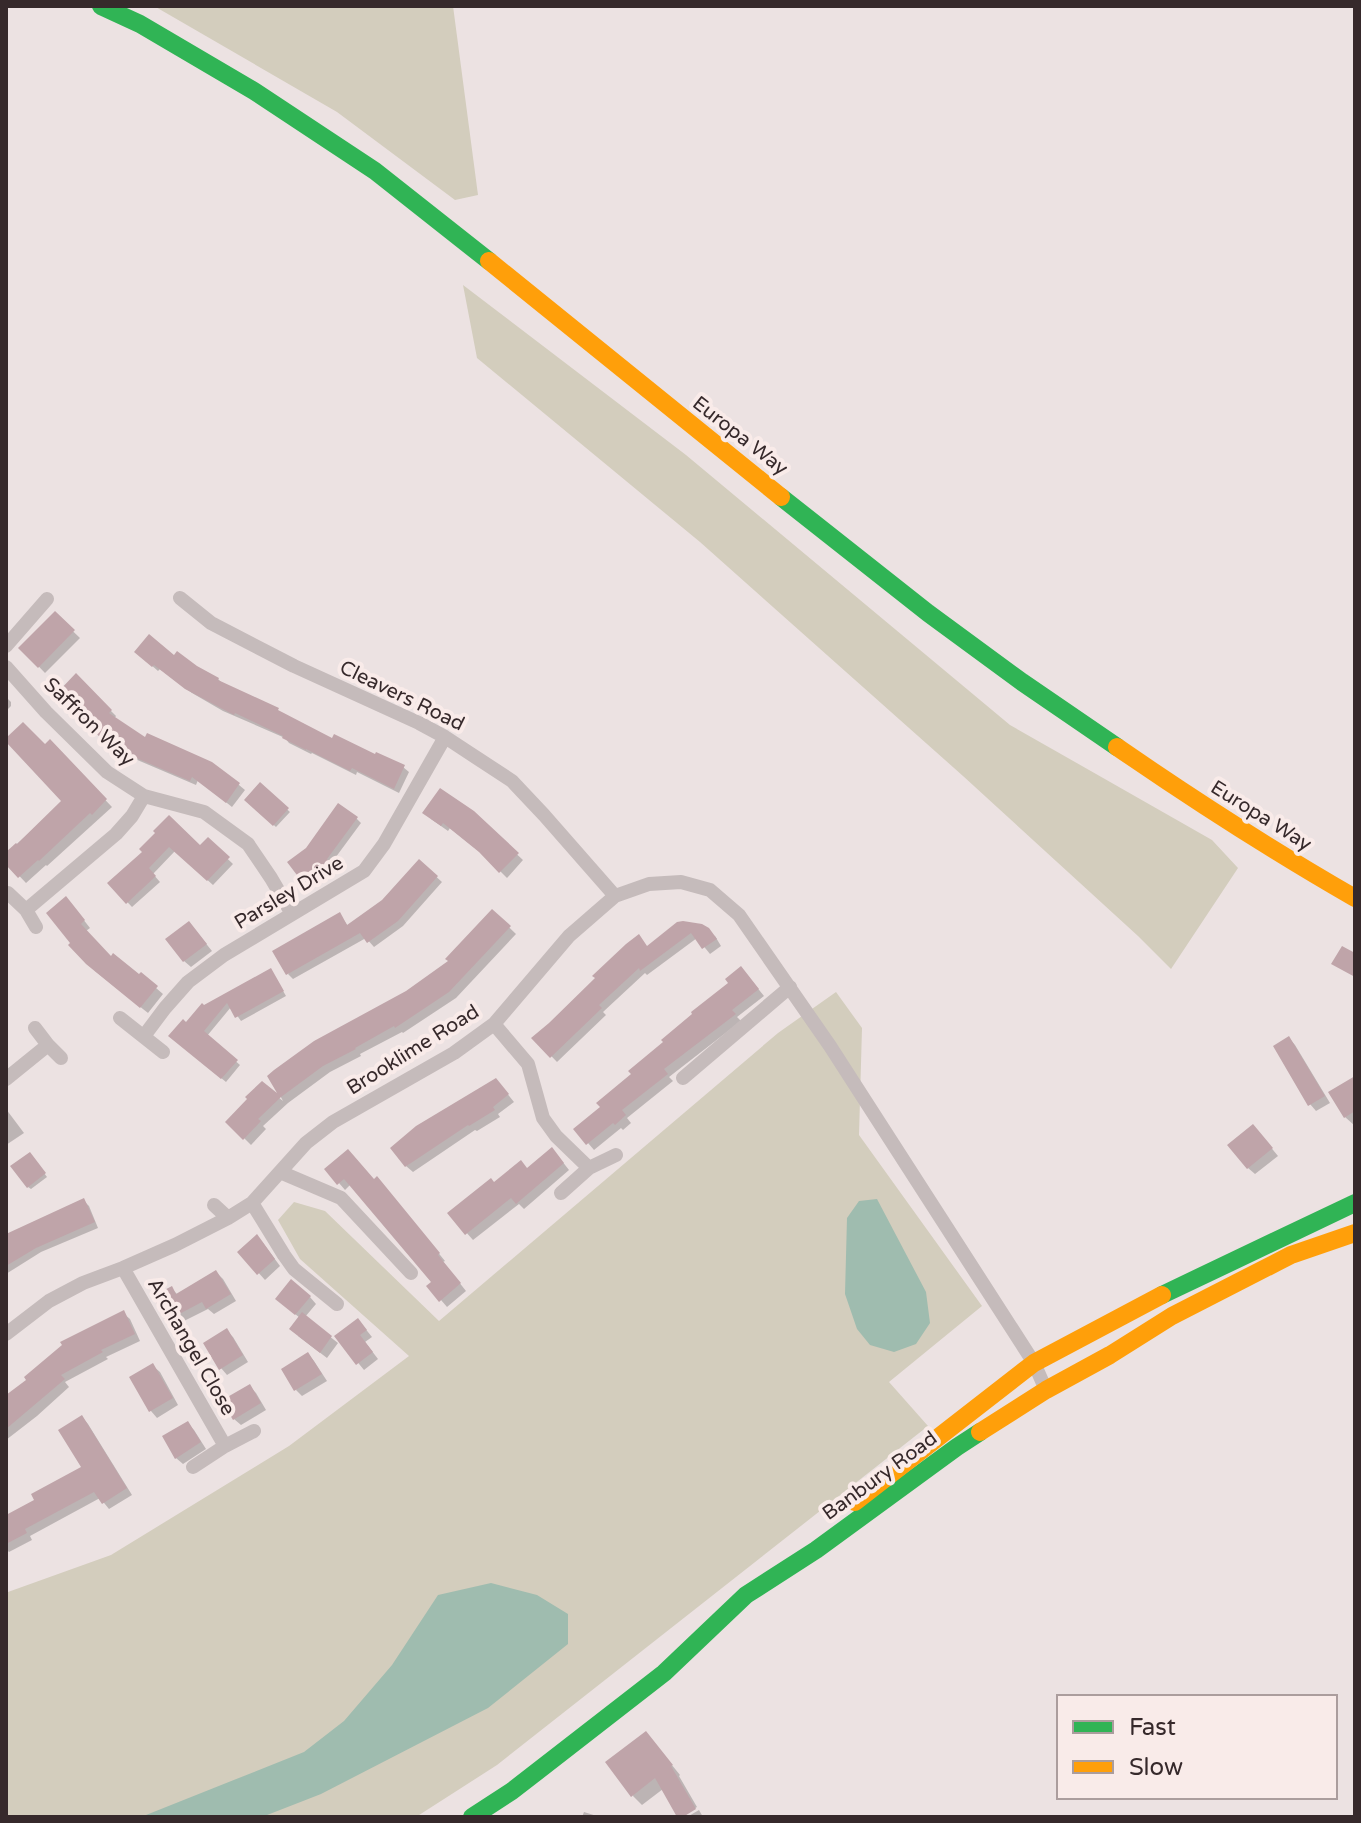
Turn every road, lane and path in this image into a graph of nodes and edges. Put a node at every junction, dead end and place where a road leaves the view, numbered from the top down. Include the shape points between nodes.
1 (101, 6) edge
2 (180, 598) dead end
3 (47, 599) dead end
4 (6, 646) edge
5 (6, 667) edge
6 (445, 737) junction
7 (144, 796) junction
8 (8, 893) dead end
9 (615, 896) junction
10 (1355, 898) edge
11 (26, 910) junction
12 (292, 914) junction
13 (36, 927) dead end
14 (790, 987) junction
15 (120, 1018) dead end
16 (494, 1024) junction
17 (35, 1028) dead end
18 (144, 1036) junction
19 (48, 1045) junction
20 (163, 1052) dead end
21 (61, 1058) dead end
22 (683, 1078) dead end
23 (6, 1079) edge
24 (616, 1155) dead end
25 (589, 1168) junction
26 (280, 1172) junction
27 (561, 1193) dead end
28 (252, 1203) junction
29 (1355, 1203) edge
30 (214, 1205) dead end
31 (228, 1218) junction
32 (1355, 1233) edge
33 (123, 1268) junction
34 (411, 1273) dead end
35 (337, 1304) dead end
36 (6, 1334) edge
37 (1034, 1363) junction
38 (1046, 1390) junction
39 (254, 1431) dead end
40 (225, 1446) junction
41 (193, 1467) dead end
42 (746, 1595) junction
43 (472, 1817) edge

1 - 10 main road, Europa Way via 195,55 375,171 940,622 1199,803
2 - 6 street, Cleavers Road via 211,623
3 - 4 street
5 - 7 street, Saffron Way via 107,772
6 - 9 street, Cleavers Road via 512,781
6 - 12 street, Parsley Drive via 364,871
7 - 11 street via 116,834
7 - 12 street, Saffron Way via 204,812 248,844
8 - 11 street
9 - 14 street, Brooklime Road via 649,884 681,882 710,890 739,915
9 - 16 street, Brooklime Road via 569,936
11 - 13 street
12 - 18 street, Parsley Drive via 188,982
14 - 22 street
14 - 37 street, Brooklime Road
15 - 18 street
16 - 25 street via 528,1064 543,1118
16 - 26 street, Brooklime Road via 333,1122
17 - 19 street
18 - 20 street
19 - 21 street
19 - 23 street
24 - 25 street
25 - 27 street
26 - 28 street, Brooklime Road
26 - 34 street via 341,1198
28 - 31 street, Brooklime Road
28 - 35 street via 294,1269
29 - 37 main road via 1159,1296
30 - 31 street
31 - 33 street, Brooklime Road
32 - 38 main road, Banbury Road via 1291,1255 1172,1316
33 - 36 street, Brooklime Road via 49,1301
33 - 40 street, Archangel Close
37 - 38 street, Brooklime Road
37 - 42 main road via 810,1536
38 - 42 main road, Banbury Road
39 - 40 street, Archangel Close
40 - 41 street, Archangel Close
42 - 43 main road, Banbury Road via 664,1673

